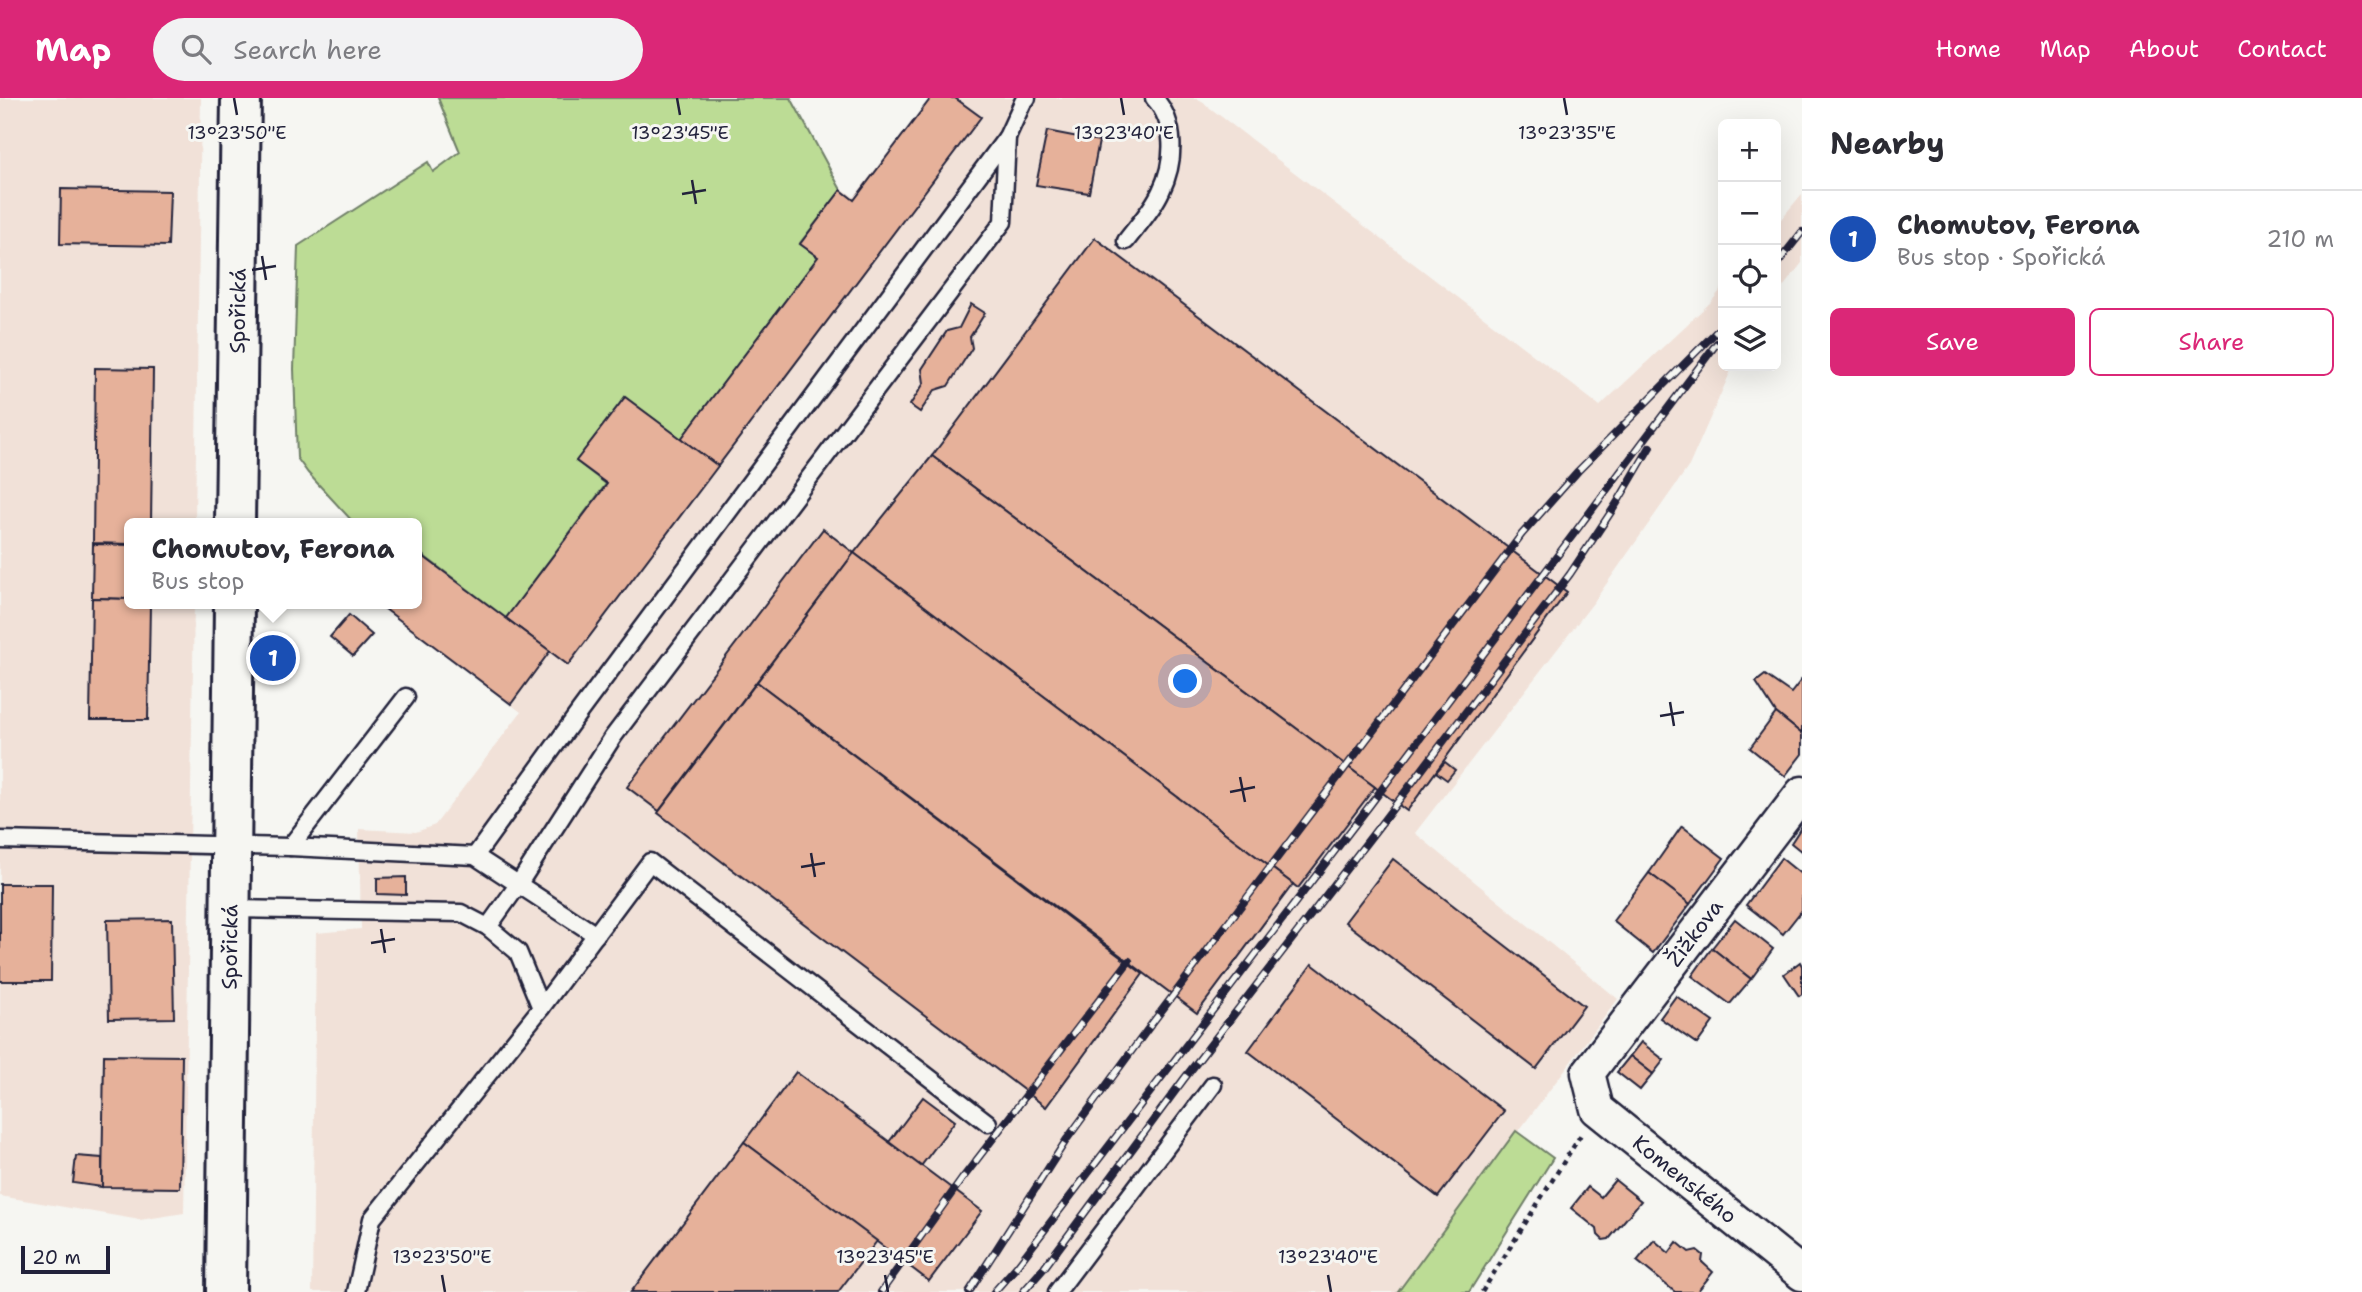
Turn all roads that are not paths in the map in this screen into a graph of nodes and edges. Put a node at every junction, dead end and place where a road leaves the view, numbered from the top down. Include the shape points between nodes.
1 (241, 98) edge
2 (1027, 98) edge
3 (1154, 98) edge
4 (1007, 137) junction
5 (1126, 241) dead end
6 (235, 518) edge
7 (234, 609) edge
8 (406, 697) dead end
9 (1802, 793) edge
10 (0, 840) edge
11 (230, 845) junction
12 (290, 847) junction
13 (475, 856) junction
14 (518, 885) junction
15 (229, 909) junction
16 (488, 926) junction
17 (596, 935) junction
18 (541, 1008) junction
19 (1213, 1085) dead end
20 (1597, 1109) joint
21 (988, 1123) dead end
22 (1802, 1274) edge
23 (226, 1292) edge
24 (356, 1292) edge
25 (1057, 1292) edge

1 - 6 street, Spořická
2 - 4 lane
3 - 5 lane via 1170,128 1172,162 1161,192
4 - 13 lane
4 - 14 lane via 1003,222 621,726
7 - 11 street, Spořická
8 - 12 lane
9 - 20 street, Žižkova via 1588,1073
10 - 11 lane
11 - 12 lane
11 - 15 street, Spořická
12 - 13 lane
13 - 14 lane
14 - 16 lane
14 - 17 lane
15 - 16 lane via 461,913
15 - 23 street, Spořická
16 - 18 lane via 518,952
17 - 18 lane
17 - 21 lane via 650,862
18 - 24 lane via 372,1219
19 - 25 lane
20 - 22 street, Komenského

